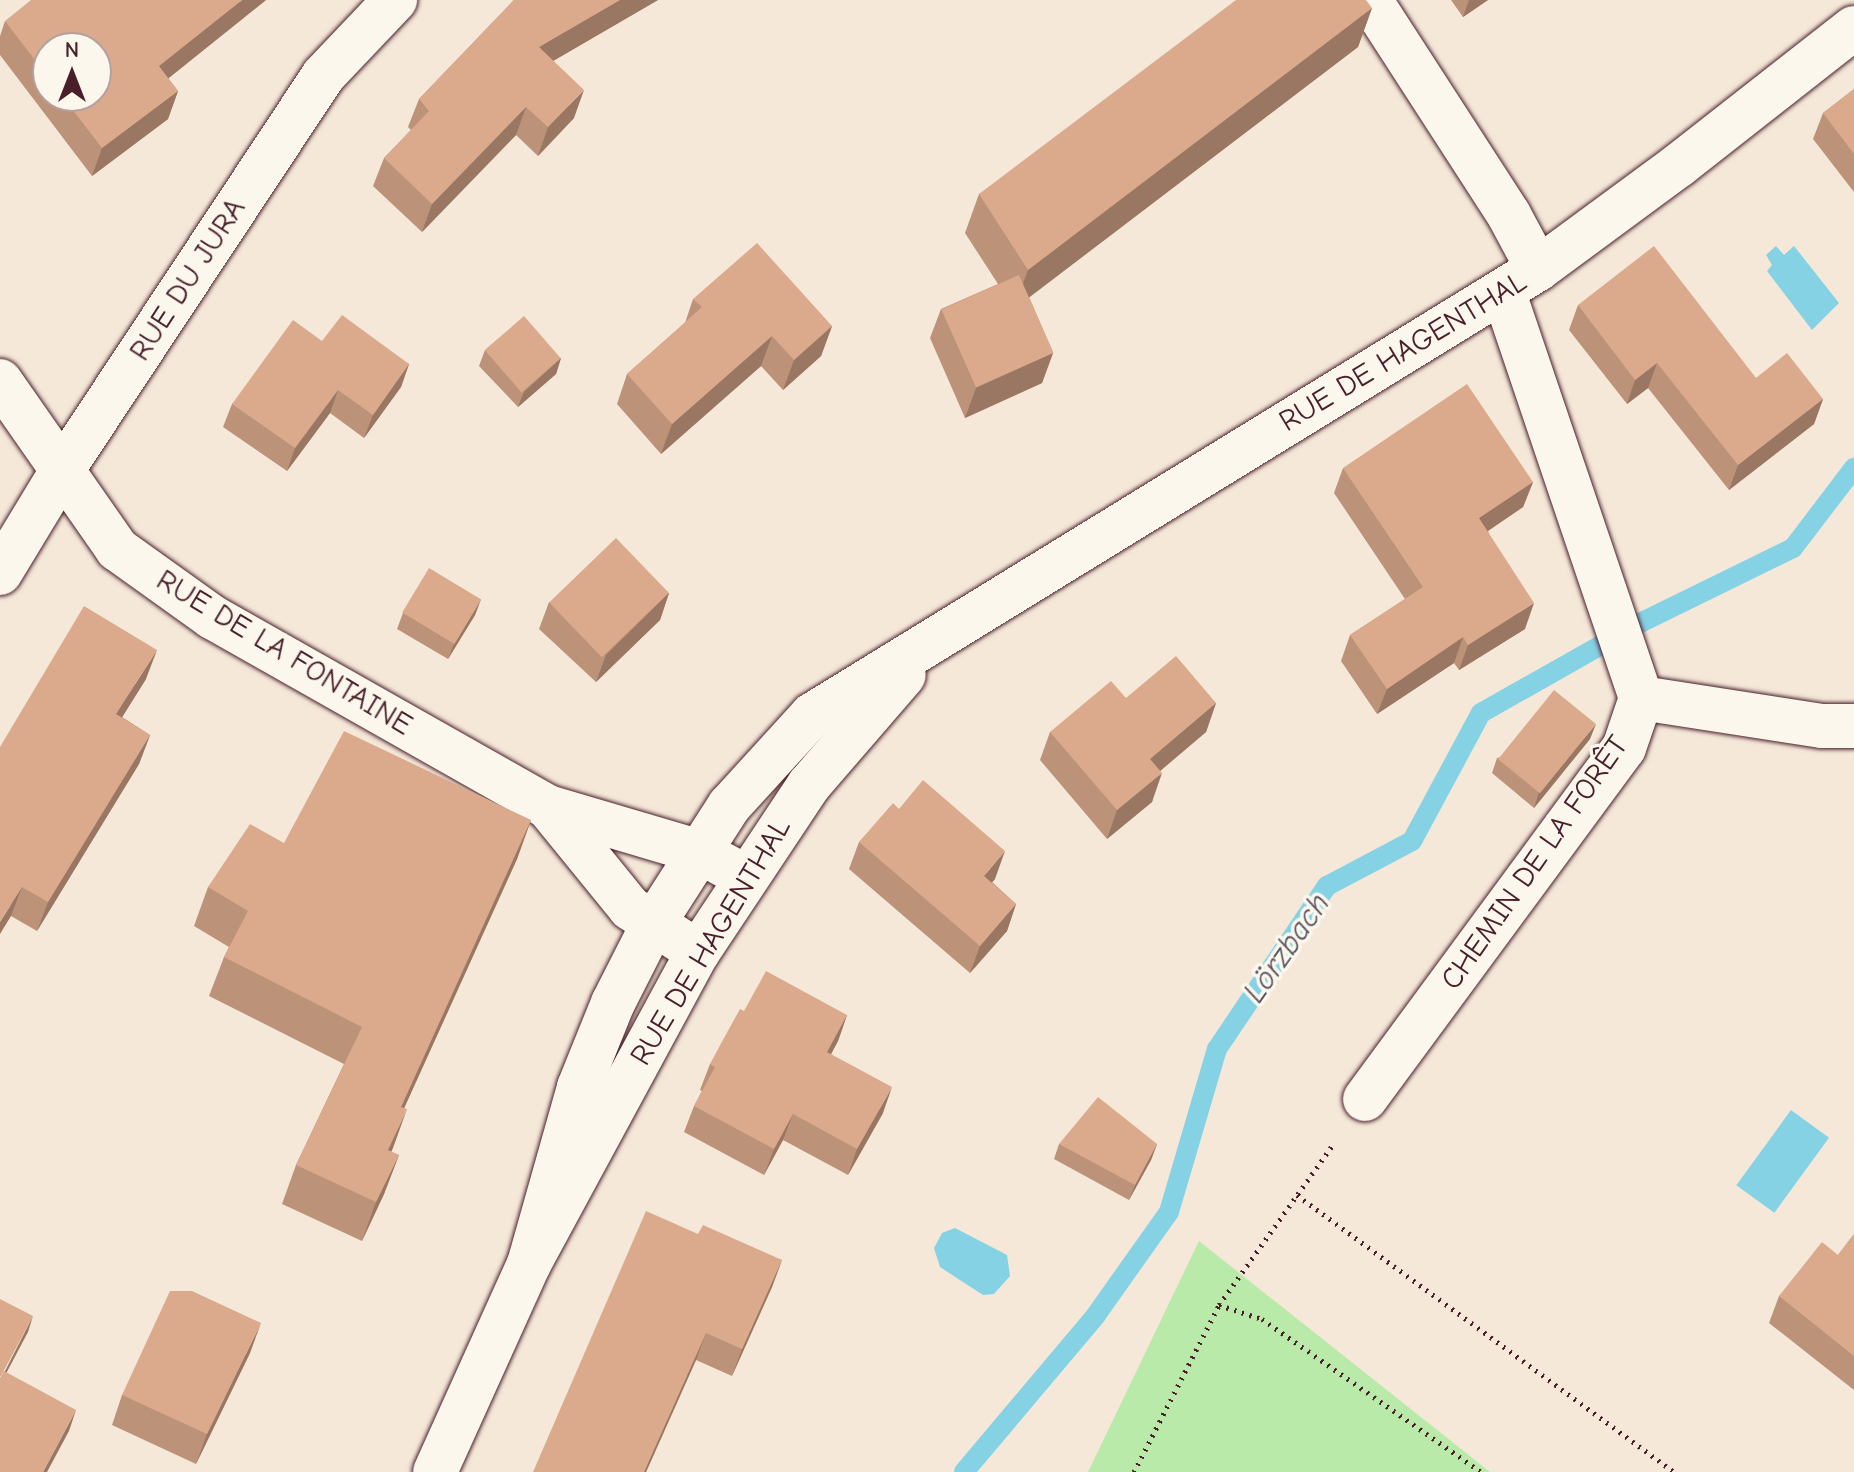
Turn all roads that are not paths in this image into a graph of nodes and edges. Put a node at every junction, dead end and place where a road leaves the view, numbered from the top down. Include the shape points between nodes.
1 (395, 0) edge
2 (1370, 0) edge
3 (1854, 28) edge
4 (1520, 280) junction
5 (0, 381) edge
6 (63, 469) junction
7 (0, 573) edge
8 (930, 644) junction
9 (1641, 698) junction
10 (1854, 726) edge
11 (548, 807) junction
12 (700, 852) junction
13 (746, 877) junction
14 (652, 926) junction
15 (698, 952) junction
16 (1365, 1099) road end
17 (529, 1264) junction
18 (435, 1472) edge

1 - 6 street, RUE DU JURA via 323,76
2 - 4 street via 1509,215
3 - 4 street, RUE DE HAGENTHAL
4 - 8 street, RUE DE HAGENTHAL
4 - 9 street via 1613,619
5 - 6 street, RUE DE LA FONTAINE
6 - 7 street, RUE DU JURA
6 - 11 street, RUE DE LA FONTAINE via 117,549 164,584 212,617
8 - 12 street, RUE DE HAGENTHAL via 812,715 729,806
8 - 13 street, RUE DE HAGENTHAL via 809,785
9 - 10 street via 1822,726
9 - 16 street, CHEMIN DE LA FORÊT via 1624,748
11 - 12 street, RUE DE LA FONTAINE
11 - 14 street, RUE DE LA FONTAINE via 630,908
12 - 13 street, RUE DE LA FONTAINE
12 - 14 street, RUE DE HAGENTHAL
13 - 15 street, RUE DE HAGENTHAL
14 - 15 street, RUE DE LA FONTAINE
14 - 17 street, RUE DE HAGENTHAL via 579,1087
15 - 17 street, RUE DE HAGENTHAL
17 - 18 street, RUE DE HAGENTHAL

